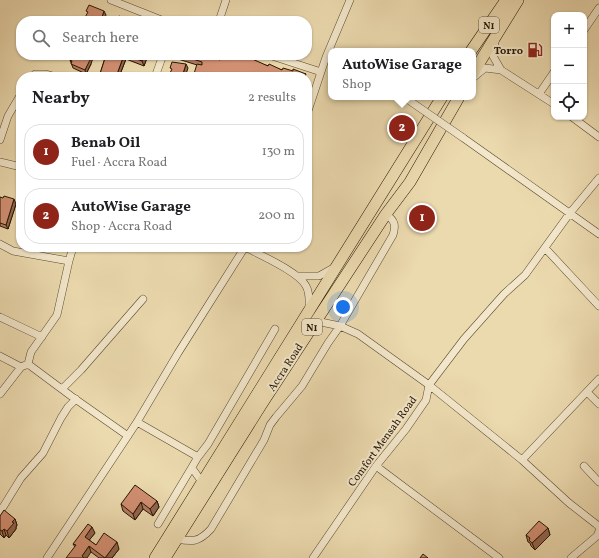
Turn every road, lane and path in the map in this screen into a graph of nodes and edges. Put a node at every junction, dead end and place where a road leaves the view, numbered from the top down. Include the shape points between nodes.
1 (111, 0) edge
2 (226, 0) edge
3 (350, 0) edge
4 (513, 1) edge
5 (130, 4) edge
6 (599, 8) edge
7 (154, 16) edge
8 (221, 16) edge
9 (587, 26) edge
10 (495, 38) junction
11 (333, 48) edge
12 (474, 48) edge
13 (161, 60) edge
14 (284, 60) edge
15 (328, 60) edge
16 (476, 68) edge
17 (501, 70) junction
18 (157, 72) edge
19 (321, 72) junction
20 (476, 75) edge
21 (551, 76) edge
22 (539, 94) junction
23 (312, 99) edge
24 (408, 100) edge
25 (440, 100) edge
26 (457, 100) edge
27 (16, 102) edge
28 (551, 102) edge
29 (576, 120) edge
30 (599, 137) edge
31 (0, 140) edge
32 (1, 164) edge
33 (16, 166) edge
34 (599, 178) edge
35 (570, 213) junction
36 (386, 214) junction
37 (599, 234) edge
38 (0, 244) edge
39 (545, 248) junction
40 (16, 251) edge
41 (19, 252) edge
42 (71, 252) edge
43 (242, 252) edge
44 (254, 252) edge
45 (69, 260) junction
46 (335, 267) junction
47 (298, 276) junction
48 (143, 299) dead end
49 (599, 306) edge
50 (309, 309) junction
51 (0, 317) edge
52 (316, 321) junction
53 (340, 326) junction
54 (275, 329) dead end
55 (42, 337) junction
56 (0, 356) edge
57 (28, 364) junction
58 (21, 367) junction
59 (599, 379) edge
60 (429, 385) junction
61 (63, 388) junction
62 (1, 392) edge
63 (587, 392) junction
64 (76, 399) junction
65 (599, 404) edge
66 (137, 422) junction
67 (128, 436) junction
68 (198, 457) junction
69 (522, 460) junction
70 (376, 466) junction
71 (584, 466) dead end
72 (192, 468) junction
73 (202, 482) junction
74 (599, 482) edge
75 (0, 512) edge
76 (158, 524) dead end
77 (599, 527) edge
78 (599, 531) edge
79 (177, 540) junction
80 (47, 558) edge
81 (155, 558) edge
82 (165, 558) edge
83 (313, 558) edge
84 (498, 558) edge
85 (571, 558) edge

1 - 5 street
2 - 8 street
3 - 11 street
4 - 10 highway, N1
4 - 12 highway, N1
5 - 7 street
6 - 9 street
10 - 16 highway, N1
10 - 17 street via 493,56
13 - 18 street
14 - 19 street
15 - 19 street
17 - 20 street via 485,68
17 - 22 street
19 - 23 street
21 - 22 street
22 - 28 street
24 - 35 street, bridge
25 - 46 highway, Accra Road / N1
26 - 36 highway, Accra Road / N1 via 410,182
27 - 31 street via 8,116
29 - 30 street
32 - 33 street
34 - 35 street
35 - 37 street
35 - 39 street
36 - 52 highway, Accra Road / N1
36 - 53 street via 394,221 396,227 393,235
38 - 40 street
39 - 49 street
39 - 60 street via 525,275 504,294 464,339
41 - 45 street
42 - 45 street
43 - 66 street
44 - 47 street
45 - 55 street via 56,314
46 - 47 street via 319,276
46 - 50 highway, Accra Road / N1
47 - 50 street via 306,285
48 - 61 street
50 - 73 highway, Accra Road / N1
51 - 55 street
52 - 53 street
52 - 79 highway, Accra Road / N1
53 - 60 street via 358,334
53 - 79 street via 302,386 270,425 264,440 211,529 196,541
54 - 68 street
55 - 57 street via 31,352
56 - 58 street
57 - 58 street
57 - 61 street
58 - 62 street
59 - 63 street
60 - 69 street
60 - 70 street, Comfort Mensah Road via 426,400
61 - 64 street
63 - 65 street
63 - 69 street
64 - 67 street
64 - 75 street via 68,407 42,453 21,478
66 - 67 street
66 - 68 street
67 - 80 street
68 - 72 street
69 - 77 street
70 - 83 street, Comfort Mensah Road
70 - 84 street
71 - 74 street
72 - 73 street
72 - 76 street
73 - 81 highway, Accra Road / N1
78 - 85 street via 597,536
79 - 82 highway, Accra Road / N1

